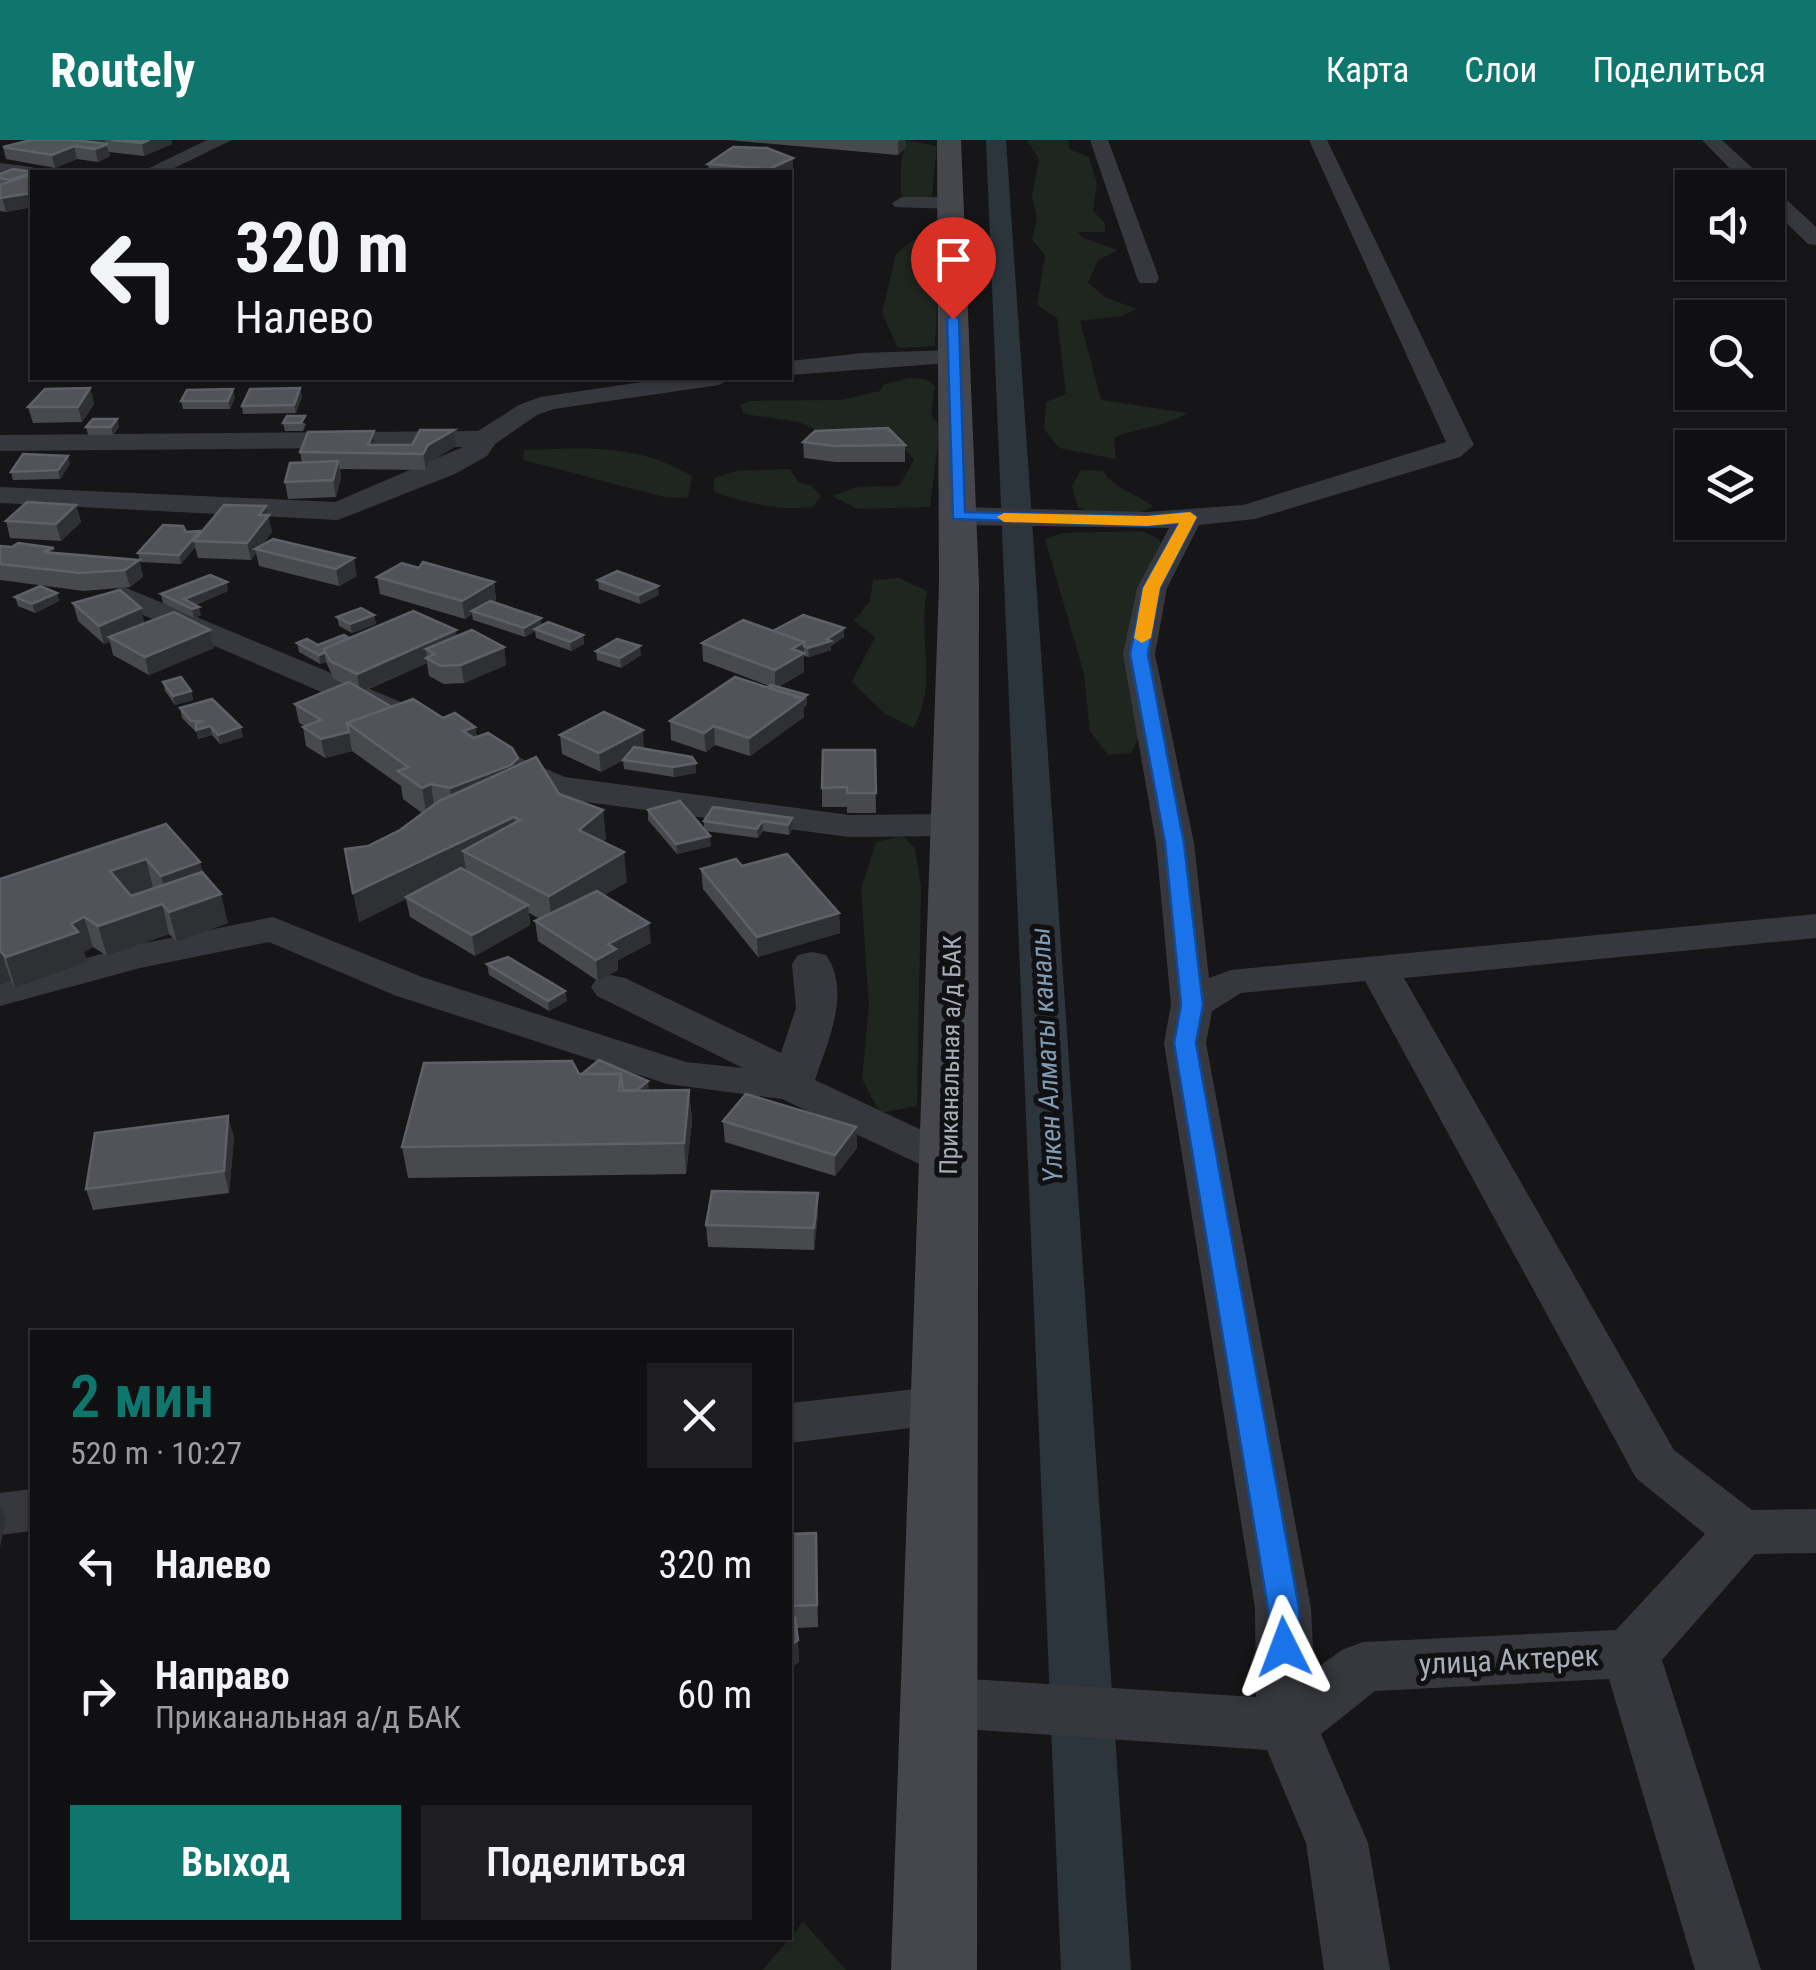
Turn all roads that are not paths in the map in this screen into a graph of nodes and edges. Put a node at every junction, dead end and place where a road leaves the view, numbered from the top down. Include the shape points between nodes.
1 (224, 140) edge
2 (949, 140) edge
3 (1099, 140) edge
4 (1318, 140) edge
5 (1711, 140) edge
6 (0, 169) edge
7 (156, 170) edge
8 (1742, 170) edge
9 (30, 173) edge
10 (1785, 210) edge
11 (1816, 239) edge
12 (1148, 278) dead end
13 (954, 357) junction
14 (792, 368) edge
15 (705, 380) edge
16 (484, 439) junction
17 (0, 443) edge
18 (0, 496) edge
19 (959, 516) junction
20 (1190, 517) junction
21 (124, 596) edge
22 (412, 719) edge
23 (482, 749) edge
24 (955, 825) junction
25 (1816, 926) edge
26 (812, 964) dead end
27 (1378, 966) junction
28 (611, 987) dead end
29 (0, 994) edge
30 (1192, 1005) junction
31 (791, 1086) junction
32 (948, 1160) junction
33 (943, 1405) junction
34 (792, 1423) edge
35 (30, 1510) edge
36 (0, 1514) edge
37 (1816, 1531) edge
38 (1741, 1532) junction
39 (1632, 1654) junction
40 (961, 1703) junction
41 (1287, 1725) junction
42 (934, 1970) edge
43 (1358, 1970) edge
44 (1728, 1970) edge

1 - 7 street
2 - 13 main road, Приканальная а/д БАК via 926,203
3 - 12 street
4 - 20 street via 1461,444 1245,513
5 - 8 street
6 - 9 street
10 - 11 street
13 - 14 street
13 - 19 main road, Приканальная а/д БАК
15 - 16 street via 549,402
16 - 17 street
16 - 18 street via 478,450 444,468 338,511
19 - 20 street
19 - 24 main road, Приканальная а/д БАК
20 - 30 street via 1152,588 1139,654 1174,843
21 - 22 street
23 - 24 street via 556,787 849,826
24 - 32 main road, Приканальная а/д БАК
25 - 27 street
26 - 31 street via 817,1008
27 - 30 street via 1232,982
27 - 38 street via 1655,1464
28 - 31 street via 770,1064
29 - 31 street via 274,929 408,986 682,1075
30 - 41 street via 1185,1043 1284,1608
31 - 32 street
32 - 33 main road, Приканальная а/д БАК
33 - 34 street
33 - 40 main road, Приканальная а/д БАК
35 - 36 street
37 - 38 street
38 - 39 street, улица Актерек
39 - 41 street, улица Актерек via 1363,1667
39 - 44 street
40 - 41 street
40 - 42 main road, Приканальная а/д БАК
41 - 43 street via 1337,1842

